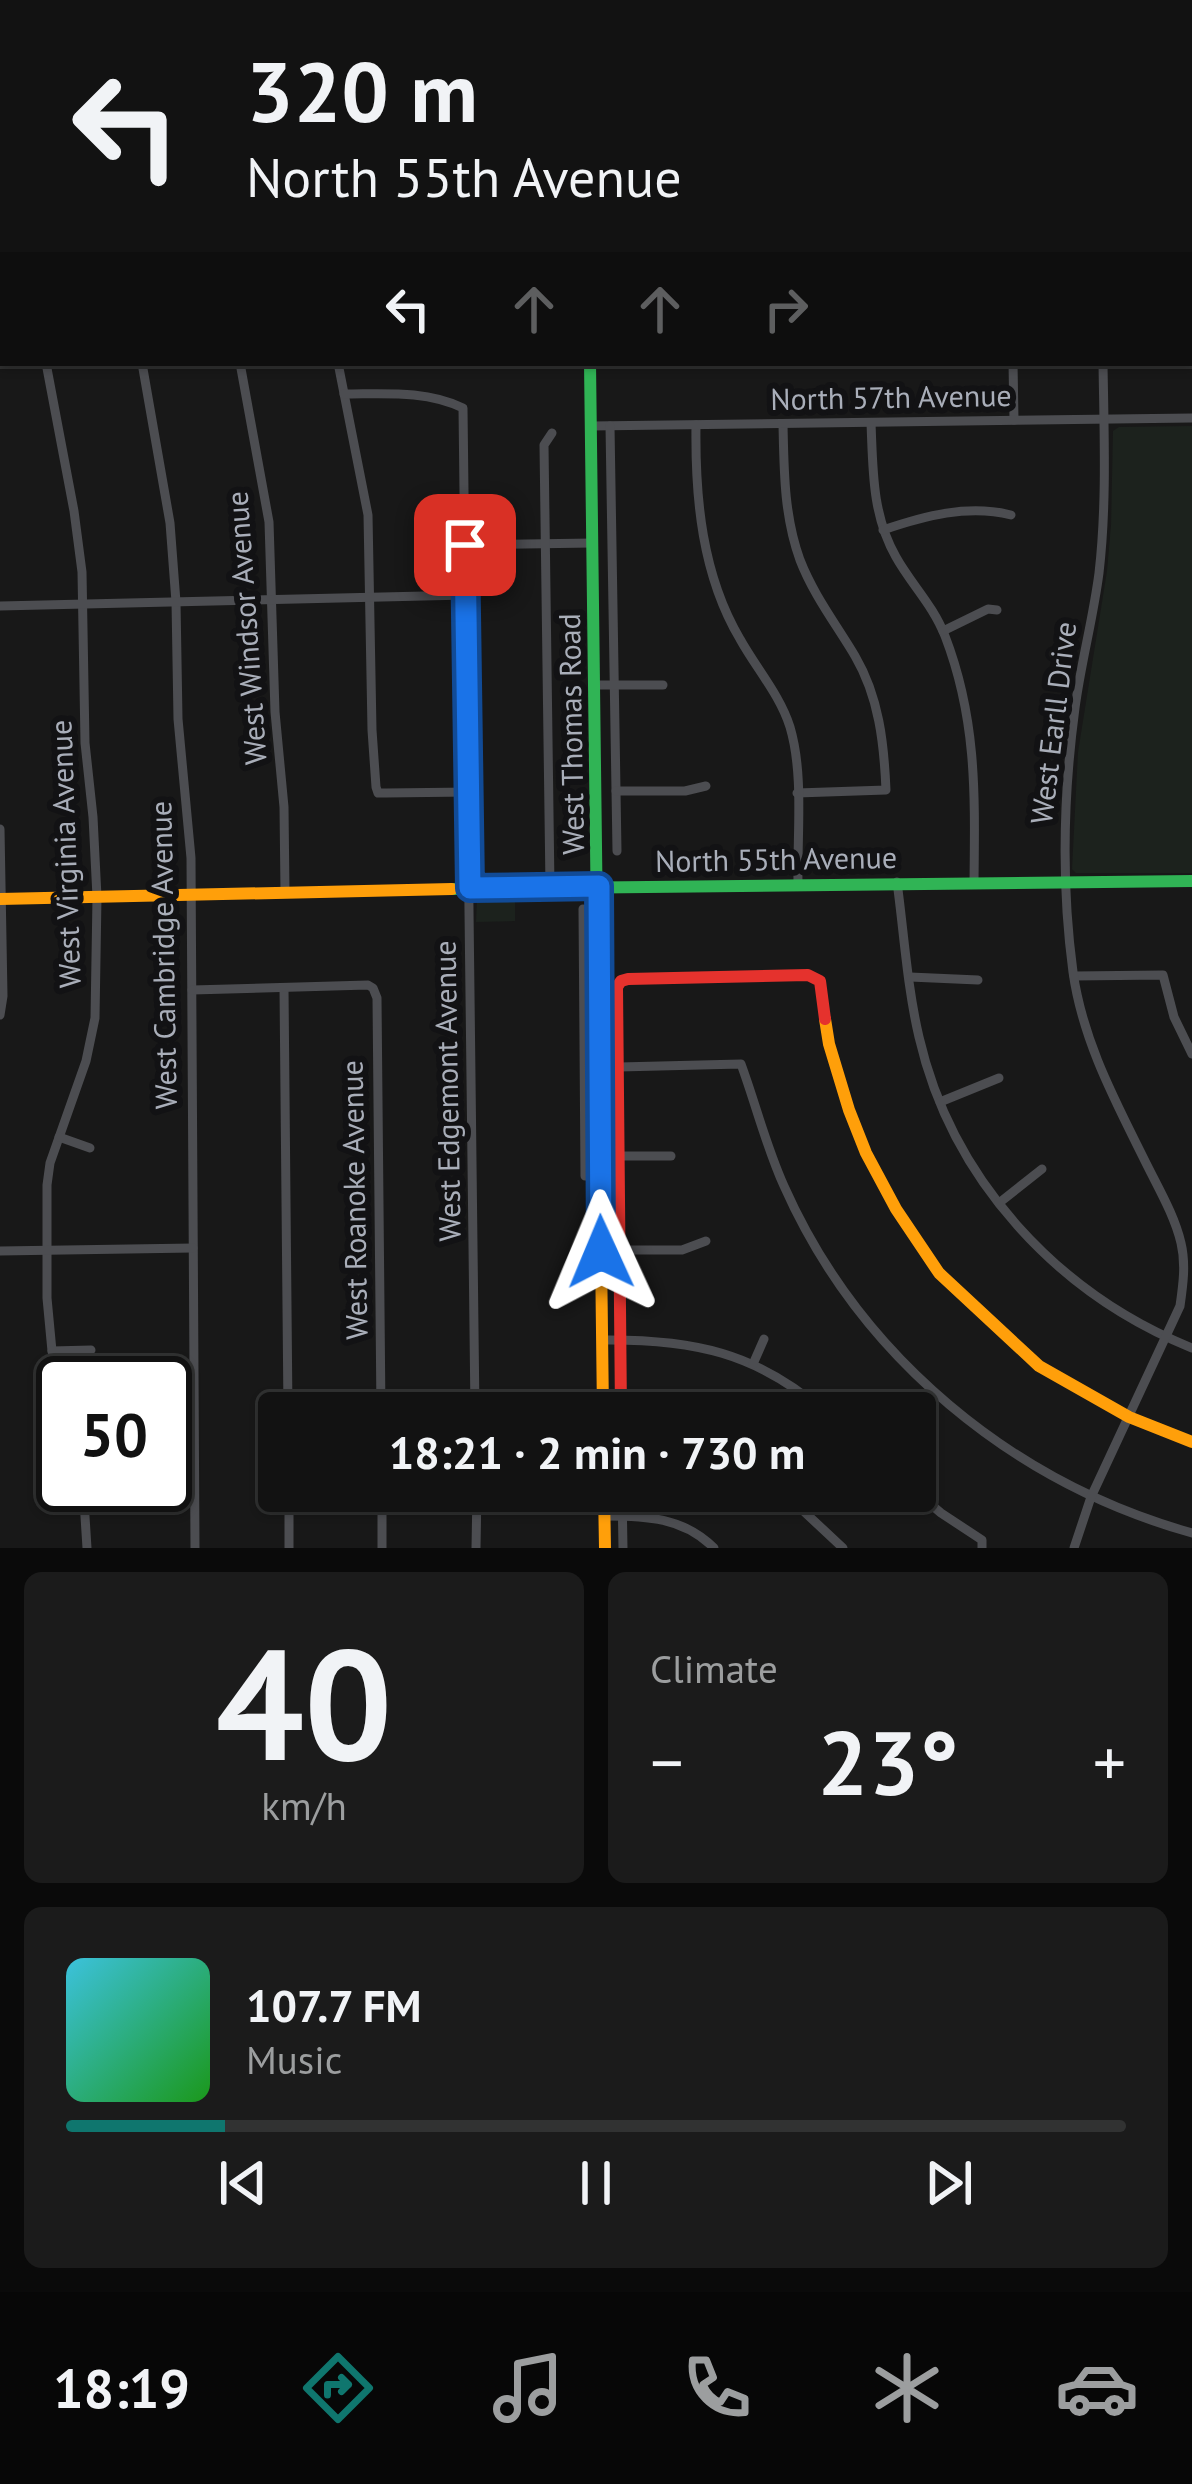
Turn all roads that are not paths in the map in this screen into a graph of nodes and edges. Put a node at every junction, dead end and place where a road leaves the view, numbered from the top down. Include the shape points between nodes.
1 (47, 366) edge
2 (143, 366) edge
3 (241, 366) edge
4 (339, 366) edge
5 (590, 366) edge
6 (1013, 366) edge
7 (1103, 366) edge
8 (344, 394) junction
9 (1192, 418) edge
10 (1104, 419) junction
11 (1014, 421) junction
12 (872, 422) junction
13 (783, 424) junction
14 (696, 425) junction
15 (591, 426) junction
16 (610, 426) junction
17 (552, 433) dead end
18 (1011, 515) dead end
19 (884, 530) junction
20 (593, 543) junction
21 (546, 544) junction
22 (465, 545) junction
23 (466, 595) junction
24 (370, 598) junction
25 (272, 600) junction
26 (176, 602) junction
27 (82, 604) junction
28 (0, 606) edge
29 (997, 610) dead end
30 (943, 631) junction
31 (596, 685) junction
32 (614, 685) junction
33 (663, 685) dead end
34 (706, 786) dead end
35 (616, 791) junction
36 (469, 792) junction
37 (797, 793) junction
38 (0, 829) edge
39 (617, 851) dead end
40 (1192, 881) edge
41 (897, 882) junction
42 (974, 882) junction
43 (1064, 882) junction
44 (798, 883) junction
45 (550, 886) junction
46 (599, 886) junction
47 (470, 888) junction
48 (285, 892) junction
49 (191, 893) junction
50 (97, 897) junction
51 (0, 899) edge
52 (583, 909) dead end
53 (583, 952) junction
54 (599, 952) junction
55 (910, 976) junction
56 (1074, 976) junction
57 (978, 980) dead end
58 (284, 988) junction
59 (192, 990) junction
60 (0, 1016) edge
61 (1192, 1054) edge
62 (619, 1067) junction
63 (999, 1078) dead end
64 (940, 1102) junction
65 (58, 1137) junction
66 (90, 1148) dead end
67 (600, 1156) junction
68 (620, 1156) junction
69 (671, 1156) dead end
70 (1042, 1169) dead end
71 (600, 1176) junction
72 (999, 1203) junction
73 (706, 1241) dead end
74 (193, 1248) junction
75 (47, 1250) junction
76 (620, 1250) junction
77 (0, 1251) edge
78 (1188, 1266) edge
79 (1086, 1270) dead end
80 (1076, 1280) junction
81 (1167, 1338) junction
82 (764, 1339) dead end
83 (602, 1340) junction
84 (621, 1340) junction
85 (1192, 1348) edge
86 (91, 1350) dead end
87 (52, 1352) junction
88 (53, 1356) edge
89 (753, 1364) junction
90 (288, 1392) edge
91 (381, 1392) edge
92 (476, 1392) edge
93 (603, 1392) edge
94 (621, 1392) edge
95 (799, 1392) edge
96 (1129, 1417) junction
97 (1192, 1442) edge
98 (1091, 1497) junction
99 (936, 1509) edge
100 (84, 1512) edge
101 (289, 1512) edge
102 (382, 1512) edge
103 (476, 1512) edge
104 (605, 1512) edge
105 (622, 1512) edge
106 (804, 1512) edge
107 (605, 1516) junction
108 (622, 1516) junction
109 (1188, 1532) edge
110 (982, 1544) edge
111 (87, 1548) edge
112 (195, 1548) edge
113 (290, 1548) edge
114 (382, 1548) edge
115 (476, 1548) edge
116 (605, 1548) edge
117 (623, 1548) edge
118 (714, 1548) edge
119 (843, 1548) edge
120 (1074, 1548) edge
121 (1178, 1548) edge

1 - 27 street, West Virginia Avenue
2 - 26 street, West Cambridge Avenue
3 - 25 street, West Windsor Avenue via 269,522
4 - 8 street
5 - 15 street, West Thomas Road
6 - 11 street
7 - 10 street, West Earll Drive
8 - 22 street, West Edgemont Avenue via 414,394 463,408
8 - 24 street via 368,515
9 - 10 street, North 57th Avenue
10 - 11 street, North 57th Avenue
10 - 43 street, West Earll Drive via 1099,569 1068,767
11 - 12 street, North 57th Avenue
12 - 13 street, North 57th Avenue
12 - 19 street
13 - 14 street, North 57th Avenue
13 - 37 street via 789,525 818,600 869,685 886,790
14 - 16 street, North 57th Avenue
14 - 37 street via 701,529 716,585 788,721
15 - 16 street, North 57th Avenue
15 - 20 street, West Thomas Road
16 - 32 street, West Thomas Road
17 - 21 street via 544,445
18 - 19 street via 937,514
19 - 30 street
20 - 21 street
20 - 31 street, West Thomas Road
21 - 22 street
21 - 45 street
22 - 23 street, West Edgemont Avenue
23 - 24 street
23 - 36 street, West Edgemont Avenue
24 - 25 street
24 - 36 street via 378,793
25 - 26 street
25 - 48 street, West Windsor Avenue
26 - 27 street
26 - 49 street, West Cambridge Avenue
27 - 28 street
27 - 50 street, West Virginia Avenue
29 - 30 street
30 - 42 street via 971,733
31 - 32 street
31 - 46 street, West Thomas Road
32 - 33 street
32 - 35 street, West Thomas Road
34 - 35 street
35 - 39 street, West Thomas Road
36 - 47 street, West Edgemont Avenue
37 - 44 street
38 - 51 street
40 - 43 street, North 55th Avenue
41 - 42 street, North 55th Avenue
41 - 44 street, North 55th Avenue
41 - 55 street
42 - 43 street, North 55th Avenue
43 - 56 street, West Earll Drive
44 - 46 street, North 55th Avenue
45 - 46 street, North 55th Avenue
45 - 47 street, North 55th Avenue
46 - 54 street, West Thomas Road
47 - 48 street, North 55th Avenue
47 - 92 street, West Edgemont Avenue
48 - 49 street, North 55th Avenue
49 - 50 street, North 55th Avenue
49 - 59 street, West Cambridge Avenue
50 - 51 street, North 55th Avenue
50 - 65 street, West Virginia Avenue via 95,1018
51 - 60 street
52 - 53 street, West Thomas Road
53 - 54 street
53 - 71 street, West Thomas Road via 585,1176
54 - 67 street, West Thomas Road
55 - 57 street
55 - 64 street
56 - 61 street via 1162,976
56 - 78 street, West Earll Drive via 1085,1030
58 - 59 street
58 - 90 street
58 - 91 street, West Roanoke Avenue via 368,985 377,998
59 - 74 street, West Cambridge Avenue
62 - 68 street
62 - 96 street via 617,987 628,979 820,981 849,1110 920,1247 1039,1366
62 - 98 street via 741,1064 785,1189 879,1338 996,1442
63 - 64 street
64 - 72 street
65 - 66 street
65 - 75 street, West Virginia Avenue via 47,1185
67 - 68 street
67 - 71 street, West Thomas Road
68 - 69 street
68 - 76 street
70 - 72 street
71 - 83 street, West Thomas Road
72 - 80 street
73 - 76 street via 682,1250
74 - 75 street
74 - 112 street, West Cambridge Avenue
75 - 77 street
75 - 87 street, West Virginia Avenue
76 - 84 street
78 - 81 street, West Earll Drive
79 - 80 street
80 - 81 street
81 - 85 street
81 - 96 street, West Earll Drive
82 - 89 street
83 - 84 street
83 - 93 street, West Thomas Road
84 - 89 street via 700,1346
84 - 94 street
86 - 87 street
87 - 88 street, West Virginia Avenue
89 - 95 street
96 - 97 street
96 - 98 street, West Earll Drive
98 - 109 street
98 - 120 street, West Earll Drive
99 - 110 street
100 - 111 street
101 - 113 street
102 - 114 street
103 - 115 street
104 - 107 street
105 - 108 street
106 - 119 street
107 - 108 street
107 - 116 street
108 - 117 street
108 - 118 street via 674,1522
109 - 121 street

